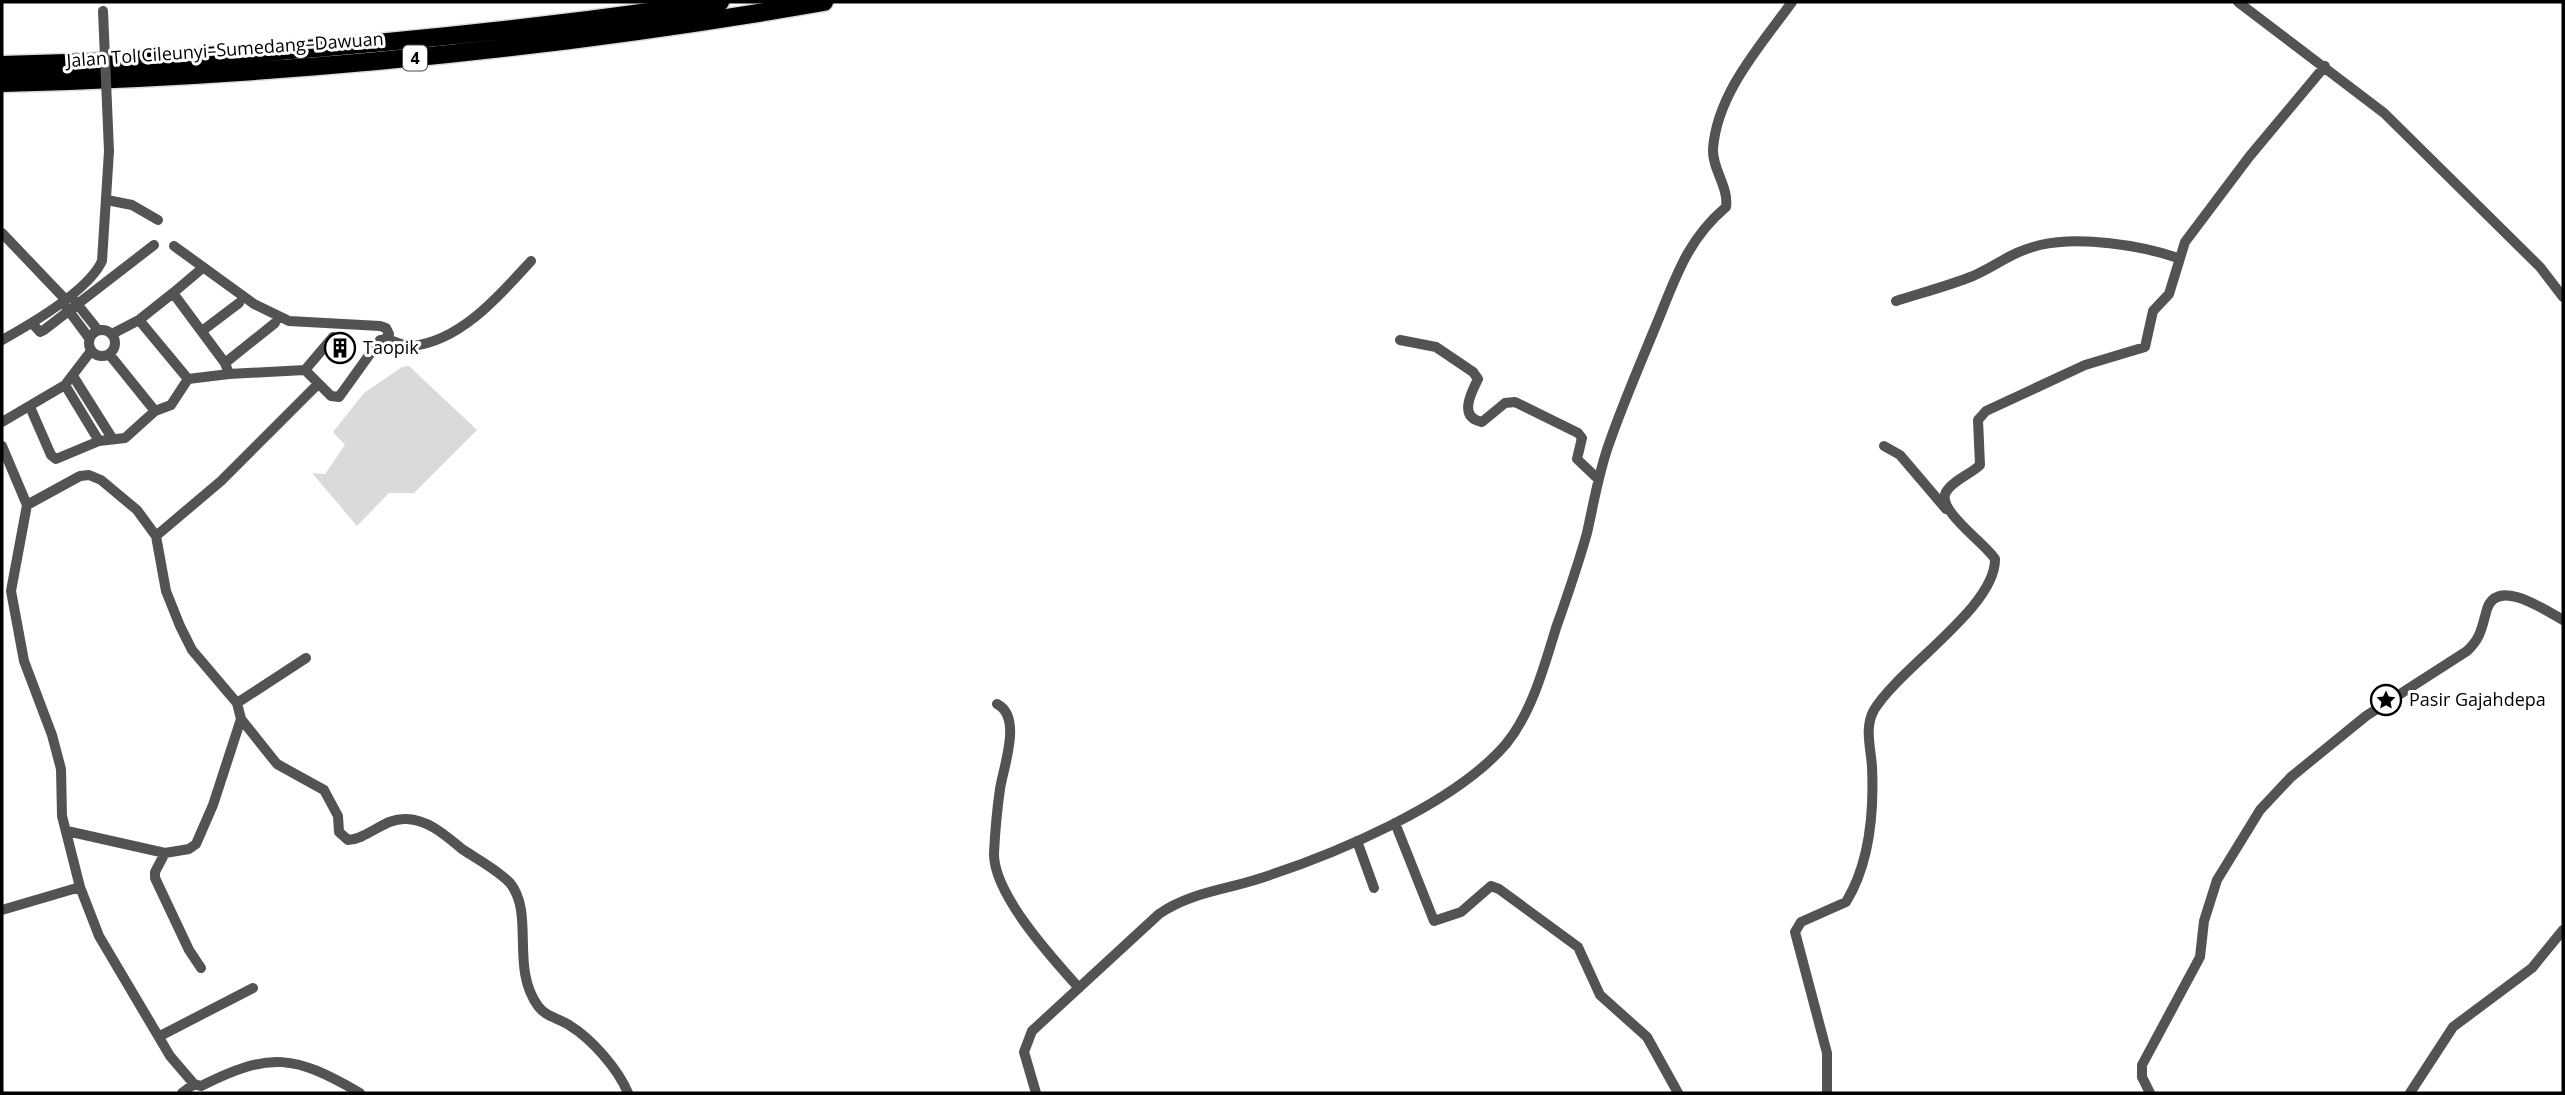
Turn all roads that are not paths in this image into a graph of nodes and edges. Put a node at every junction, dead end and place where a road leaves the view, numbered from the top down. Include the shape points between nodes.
1 (720, 2) edge
2 (824, 2) edge
3 (1792, 2) edge
4 (2238, 2) edge
5 (103, 6) edge
6 (2, 65) edge
7 (2325, 66) junction
8 (2, 83) edge
9 (107, 200) junction
10 (158, 220) dead end
11 (2, 233) edge
12 (154, 244) dead end
13 (174, 246) dead end
14 (2178, 258) junction
15 (531, 261) dead end
16 (199, 271) dead end
17 (173, 293) junction
18 (2563, 297) edge
19 (64, 298) junction
20 (1896, 301) dead end
21 (239, 303) dead end
22 (74, 307) junction
23 (139, 320) junction
24 (32, 323) junction
25 (275, 323) dead end
26 (202, 331) junction
27 (94, 334) junction
28 (112, 334) junction
29 (333, 337) dead end
30 (386, 338) junction
31 (2, 340) edge
32 (1400, 340) dead end
33 (91, 351) junction
34 (109, 354) junction
35 (225, 363) junction
36 (305, 370) junction
37 (229, 374) junction
38 (73, 376) junction
39 (188, 379) junction
40 (318, 384) junction
41 (65, 385) junction
42 (30, 407) junction
43 (155, 411) junction
44 (2, 422) edge
45 (112, 438) junction
46 (99, 441) junction
47 (2, 446) edge
48 (1884, 446) dead end
49 (1598, 479) junction
50 (27, 506) junction
51 (1946, 509) junction
52 (156, 536) junction
53 (2563, 620) edge
54 (306, 658) dead end
55 (237, 703) junction
56 (997, 704) dead end
57 (241, 719) junction
58 (1395, 823) junction
59 (67, 831) junction
60 (1357, 841) junction
61 (165, 853) junction
62 (80, 887) junction
63 (1374, 888) dead end
64 (2, 910) edge
65 (2563, 930) edge
66 (201, 968) dead end
67 (253, 988) dead end
68 (1079, 988) junction
69 (160, 1036) junction
70 (194, 1084) junction
71 (182, 1093) edge
72 (360, 1093) edge
73 (628, 1093) edge
74 (1036, 1093) edge
75 (1678, 1093) edge
76 (1827, 1093) edge
77 (2150, 1093) edge
78 (2410, 1093) edge

1 - 6 highway, Jalan Tol Cileunyi–Sumedang–Dawuan / 4 via 353,47
2 - 8 highway, Jalan Tol Cileunyi–Sumedang–Dawuan / 4 via 604,37 416,58 217,75
3 - 49 street via 1749,60 1722,116 1713,153 1726,207 1707,223 1686,253
4 - 7 street
5 - 9 street, bridge
7 - 14 street via 2249,157
7 - 18 street via 2384,113 2540,267
9 - 10 street via 132,205
9 - 19 street via 102,261 90,278
11 - 19 street
12 - 22 street
13 - 30 street via 254,304 289,321 380,326 389,334
14 - 20 street via 2113,243 2043,245 2004,257 1974,276
14 - 51 street via 2169,294 2153,311 2145,347 2085,365 1983,413 1977,425 1980,465 1947,489
15 - 30 street via 456,330 409,347
16 - 17 street
17 - 23 street
17 - 26 street
19 - 22 street
19 - 24 street
21 - 26 street
22 - 24 street via 40,332
22 - 27 street
23 - 28 street
23 - 39 street
24 - 31 street
25 - 35 street
26 - 35 street
27 - 28 street
27 - 33 street
28 - 34 street via 116,341
29 - 36 street
30 - 40 street via 339,397
32 - 49 street via 1436,347 1473,372 1478,379 1467,401 1476,421 1482,422 1505,403 1516,402 1578,433 1582,438 1577,460
33 - 34 street via 99,356
33 - 38 street
34 - 43 street
35 - 37 street
36 - 37 street
36 - 40 street
37 - 39 street
38 - 41 street
38 - 45 street
39 - 43 street via 171,405
40 - 52 street via 221,481
41 - 42 street
41 - 46 street
42 - 44 street
42 - 46 street via 56,460
43 - 45 street via 125,438
45 - 46 street
47 - 50 street
48 - 51 street via 1900,455
49 - 58 street via 1586,534 1539,681 1513,734 1472,773
50 - 52 street via 89,475 137,510
50 - 59 street via 11,591 24,661 61,769 61,816
51 - 76 street via 1996,559 1992,578 1969,610 1874,709 1868,732 1870,825 1861,869 1846,902 1801,922 1795,932 1827,1053
52 - 55 street via 166,591 180,626 192,650
53 - 77 street via 2531,600 2517,596 2494,599 2488,605 2479,639 2467,652 2366,716 2276,791 2217,880 2204,920 2200,957 2142,1065
54 - 55 street
55 - 57 street
56 - 68 street via 1004,708 1010,733 999,791 994,859 1029,928
57 - 61 street via 196,844 183,852
57 - 73 street via 277,764 324,790 344,838 358,839 373,828 405,818 425,823 511,884 522,914 524,973 537,1005 583,1035
58 - 60 street
58 - 75 street via 1434,921 1461,912 1491,886 1499,888 1578,947 1600,995 1647,1037
59 - 61 street
59 - 62 street
60 - 63 street
60 - 68 street via 1172,905
61 - 66 street via 155,878
62 - 64 street
62 - 69 street via 99,936
65 - 78 street via 2532,968 2453,1027
67 - 69 street
68 - 74 street via 1039,1023 1026,1042 1024,1052
69 - 70 street
70 - 71 street
70 - 72 street via 201,1086 258,1063 296,1062 325,1072

